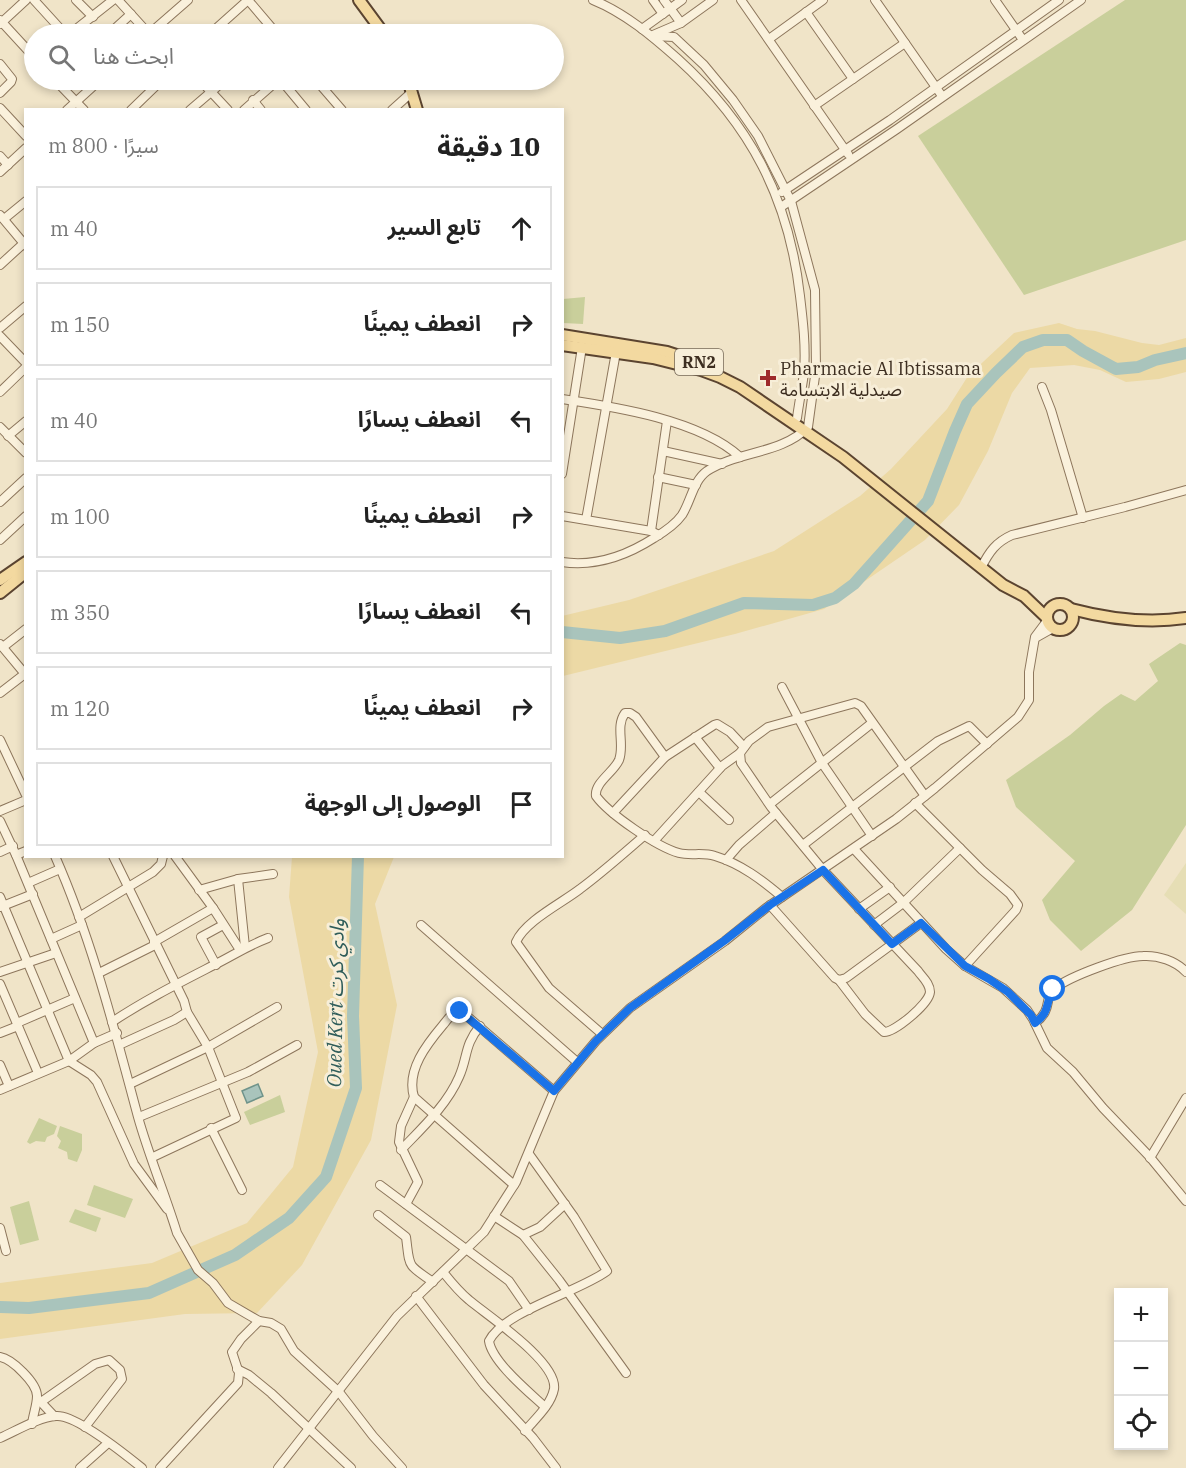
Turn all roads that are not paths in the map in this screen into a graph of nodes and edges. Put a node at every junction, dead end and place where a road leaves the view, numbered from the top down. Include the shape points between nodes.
1 (26, 0) edge
2 (34, 0) edge
3 (76, 0) edge
4 (113, 0) edge
5 (118, 0) edge
6 (188, 0) edge
7 (248, 0) edge
8 (359, 0) edge
9 (593, 0) edge
10 (652, 0) edge
11 (664, 0) edge
12 (682, 0) edge
13 (713, 0) edge
14 (741, 0) edge
15 (823, 0) edge
16 (875, 0) edge
17 (996, 0) edge
18 (1061, 0) edge
19 (1081, 0) edge
20 (670, 8) junction
21 (1069, 8) junction
22 (806, 12) junction
23 (131, 14) junction
24 (663, 14) junction
25 (93, 17) junction
26 (1, 22) edge
27 (681, 23) junction
28 (56, 24) edge
29 (84, 24) edge
30 (120, 24) edge
31 (140, 24) edge
32 (161, 24) edge
33 (221, 24) edge
34 (268, 24) edge
35 (377, 24) edge
36 (642, 29) junction
37 (1016, 30) junction
38 (652, 36) junction
39 (769, 39) junction
40 (1023, 40) junction
41 (905, 43) junction
42 (24, 46) edge
43 (0, 64) edge
44 (852, 79) junction
45 (936, 87) junction
46 (66, 90) edge
47 (89, 90) edge
48 (151, 90) edge
49 (266, 90) edge
50 (289, 90) edge
51 (325, 90) edge
52 (211, 91) joint
53 (412, 92) joint
54 (0, 93) edge
55 (942, 96) junction
56 (253, 100) junction
57 (76, 101) junction
58 (814, 106) junction
59 (0, 108) edge
60 (69, 108) edge
61 (82, 108) edge
62 (132, 108) edge
63 (192, 108) edge
64 (226, 108) edge
65 (245, 108) edge
66 (259, 108) edge
67 (304, 108) edge
68 (340, 108) edge
69 (394, 108) edge
70 (416, 108) edge
71 (890, 120) junction
72 (897, 129) junction
73 (24, 134) edge
74 (24, 150) edge
75 (846, 150) junction
76 (0, 156) edge
77 (852, 159) junction
78 (8, 165) junction
79 (0, 172) edge
80 (786, 190) junction
81 (776, 196) junction
82 (791, 201) junction
83 (24, 202) edge
84 (781, 207) junction
85 (2, 217) edge
86 (24, 245) edge
87 (0, 265) edge
88 (24, 308) edge
89 (0, 328) edge
90 (564, 335) edge
91 (0, 336) edge
92 (564, 345) edge
93 (582, 347) junction
94 (616, 352) junction
95 (24, 363) edge
96 (24, 367) edge
97 (1042, 387) dead end
98 (0, 392) edge
99 (564, 399) edge
100 (574, 401) junction
101 (606, 405) junction
102 (797, 418) junction
103 (667, 422) junction
104 (24, 423) edge
105 (0, 427) edge
106 (809, 431) junction
107 (8, 436) junction
108 (24, 451) edge
109 (663, 451) junction
110 (741, 457) junction
111 (564, 462) edge
112 (722, 464) junction
113 (658, 477) junction
114 (24, 480) edge
115 (696, 485) junction
116 (1186, 490) edge
117 (0, 502) edge
118 (564, 516) edge
119 (24, 518) edge
120 (1083, 518) junction
121 (586, 520) junction
122 (651, 531) junction
123 (659, 535) junction
124 (0, 540) edge
125 (564, 562) edge
126 (24, 563) edge
127 (981, 568) junction
128 (24, 572) edge
129 (4, 577) edge
130 (0, 593) edge
131 (1024, 596) junction
132 (1056, 604) junction
133 (1071, 609) junction
134 (1101, 617) junction
135 (1186, 618) edge
136 (1049, 622) junction
137 (1072, 622) junction
138 (24, 630) edge
139 (1, 645) edge
140 (24, 673) edge
141 (24, 675) edge
142 (782, 687) dead end
143 (0, 693) edge
144 (798, 719) junction
145 (872, 723) junction
146 (695, 737) junction
147 (0, 740) edge
148 (987, 744) junction
149 (742, 750) junction
150 (665, 757) junction
151 (822, 763) junction
152 (903, 767) junction
153 (720, 768) junction
154 (699, 792) junction
155 (24, 793) edge
156 (925, 796) junction
157 (24, 798) edge
158 (915, 803) junction
159 (770, 804) junction
160 (852, 808) junction
161 (0, 811) edge
162 (614, 813) junction
163 (776, 813) junction
164 (0, 820) edge
165 (729, 820) dead end
166 (645, 836) junction
167 (872, 836) junction
168 (654, 841) junction
169 (803, 845) junction
170 (13, 846) junction
171 (960, 848) junction
172 (854, 849) junction
173 (0, 852) edge
174 (24, 852) edge
175 (16, 855) junction
176 (56, 858) edge
177 (114, 858) edge
178 (162, 858) edge
179 (176, 858) edge
180 (726, 860) junction
181 (60, 869) junction
182 (823, 870) junction
183 (273, 874) dead end
184 (238, 879) junction
185 (28, 884) junction
186 (890, 887) junction
187 (128, 888) junction
188 (199, 890) junction
189 (33, 894) junction
190 (782, 897) junction
191 (1, 903) edge
192 (903, 903) junction
193 (770, 905) junction
194 (213, 908) junction
195 (859, 909) junction
196 (81, 921) junction
197 (921, 923) junction
198 (223, 925) junction
199 (421, 925) dead end
200 (874, 925) junction
201 (268, 938) dead end
202 (51, 939) junction
203 (155, 944) junction
204 (892, 944) junction
205 (243, 948) junction
206 (56, 953) junction
207 (28, 962) junction
208 (216, 964) junction
209 (965, 966) junction
210 (0, 972) edge
211 (1186, 972) edge
212 (99, 973) junction
213 (839, 980) junction
214 (0, 984) edge
215 (175, 984) junction
216 (75, 998) junction
217 (277, 1007) dead end
218 (47, 1010) junction
219 (187, 1012) junction
220 (112, 1022) junction
221 (1035, 1023) junction
222 (18, 1024) junction
223 (480, 1026) junction
224 (0, 1033) edge
225 (117, 1033) junction
226 (602, 1034) junction
227 (94, 1043) junction
228 (119, 1045) junction
229 (297, 1045) dead end
230 (208, 1047) junction
231 (69, 1061) junction
232 (577, 1062) junction
233 (0, 1065) edge
234 (39, 1073) junction
235 (222, 1082) junction
236 (130, 1084) junction
237 (9, 1086) junction
238 (0, 1090) edge
239 (554, 1091) junction
240 (414, 1097) junction
241 (1186, 1098) edge
242 (434, 1115) junction
243 (139, 1117) junction
244 (211, 1128) junction
245 (401, 1150) junction
246 (529, 1154) junction
247 (153, 1157) junction
248 (1150, 1158) junction
249 (380, 1185) dead end
250 (514, 1185) junction
251 (242, 1190) dead end
252 (1186, 1201) edge
253 (406, 1204) junction
254 (565, 1204) junction
255 (171, 1215) junction
256 (378, 1215) dead end
257 (494, 1216) junction
258 (0, 1228) edge
259 (523, 1235) junction
260 (468, 1250) junction
261 (6, 1251) dead end
262 (443, 1272) junction
263 (433, 1282) junction
264 (567, 1291) junction
265 (416, 1296) junction
266 (529, 1310) junction
267 (259, 1321) junction
268 (503, 1325) junction
269 (0, 1357) edge
270 (237, 1369) junction
271 (626, 1373) dead end
272 (339, 1392) junction
273 (39, 1400) junction
274 (545, 1407) junction
275 (54, 1416) junction
276 (32, 1424) junction
277 (86, 1427) junction
278 (310, 1429) junction
279 (525, 1431) junction
280 (0, 1438) edge
281 (108, 1443) junction
282 (140, 1467) edge
283 (80, 1468) edge
284 (160, 1468) edge
285 (278, 1468) edge
286 (351, 1468) edge
287 (402, 1468) edge
288 (556, 1468) edge

1 - 26 street
2 - 28 street
3 - 25 street
4 - 25 street
5 - 23 street
6 - 32 street
7 - 33 street
7 - 34 street
8 - 35 main road
9 - 36 street
10 - 24 street
11 - 20 street
12 - 20 street
13 - 27 street
14 - 39 street
15 - 22 street
16 - 41 street
17 - 37 street
18 - 21 street
18 - 37 street
19 - 21 street
20 - 24 street
20 - 27 street
21 - 40 street
22 - 39 street
22 - 44 street
23 - 30 street
23 - 31 street
24 - 36 street
25 - 29 street
26 - 42 street
27 - 38 street
36 - 38 street
37 - 40 street
37 - 45 street
38 - 80 street via 674,37 704,65 758,136
38 - 81 street via 724,105 746,136
39 - 58 street
40 - 55 street
41 - 44 street
41 - 45 street
43 - 54 street via 12,79
44 - 58 street
45 - 55 street
45 - 71 street
46 - 57 street
47 - 57 street
48 - 62 street
49 - 56 street
50 - 67 street
51 - 68 street
52 - 63 street
52 - 64 street
53 - 69 street
53 - 70 main road
55 - 72 street
56 - 65 street
56 - 66 street
57 - 60 street
57 - 61 street
58 - 75 street
59 - 73 street
71 - 72 street
71 - 75 street
72 - 77 street
74 - 78 street
75 - 77 street
75 - 80 street
76 - 78 street
77 - 82 street
78 - 79 street
80 - 81 street
80 - 82 street
81 - 84 street
82 - 84 street
82 - 106 street via 816,290 816,369
83 - 85 street
84 - 102 street via 792,244 804,328 804,372
85 - 86 street
86 - 87 street
88 - 89 street
90 - 102 main road, RN2 via 694,360 748,384
91 - 95 street
92 - 93 main road, RN2
93 - 94 main road, RN2
93 - 100 street
94 - 101 street
94 - 106 main road, RN2 via 679,364 720,377
96 - 98 street
97 - 120 street
99 - 100 street
100 - 101 street
100 - 111 street
101 - 103 street
101 - 121 street
102 - 106 main road, RN2
103 - 109 street
103 - 110 street via 709,436
104 - 107 street
105 - 107 street
106 - 110 street
106 - 127 main road, RN2
107 - 108 street
109 - 112 street
109 - 113 street
110 - 112 street
112 - 115 street via 705,473
113 - 115 street
113 - 122 street
114 - 117 street
115 - 123 street via 681,516
116 - 120 street
118 - 121 street
119 - 124 street
120 - 127 street via 1005,538 992,548
121 - 122 street
122 - 123 street
123 - 125 street via 612,559 583,564
126 - 129 main road
127 - 131 main road, RN2
128 - 129 main road
129 - 130 main road
131 - 132 main road, RN2
131 - 136 main road, RN2
132 - 133 main road, RN2
132 - 136 main road via 1049,609
133 - 134 main road, RN2
133 - 137 main road
134 - 135 main road, RN2 via 1140,621
134 - 137 main road, RN2
136 - 137 main road, RN2 via 1057,630
136 - 148 street via 1035,637 1026,706
138 - 139 street
139 - 140 street
141 - 143 street
142 - 144 street
144 - 145 street via 855,703
144 - 149 street via 768,726
144 - 151 street
145 - 151 street
145 - 152 street
146 - 149 street via 717,724 730,732
146 - 150 street
146 - 153 street
147 - 155 street
148 - 152 street via 973,728 966,727 938,741
148 - 156 street
149 - 153 street
149 - 159 street via 741,763
150 - 162 street
150 - 162 street via 636,717 625,714 620,725 619,759 595,791
151 - 159 street
151 - 160 street
152 - 156 street
152 - 160 street
153 - 154 street
154 - 165 street
154 - 168 street
156 - 158 street
157 - 161 street
158 - 167 street
158 - 171 street
159 - 163 street
160 - 167 street
160 - 169 street
162 - 166 street
163 - 169 street
163 - 180 street
164 - 170 street
166 - 168 street
166 - 226 street via 522,932 516,942 549,988
167 - 172 street
168 - 180 street via 675,852
169 - 182 street
170 - 173 street
170 - 175 street
171 - 192 street
171 - 209 street via 1010,894 1018,907
172 - 182 street
172 - 186 street
174 - 175 street
175 - 185 street
176 - 181 street
177 - 187 street
178 - 187 street via 158,868
179 - 188 street
180 - 190 street
181 - 185 street
181 - 196 street
182 - 190 street
182 - 195 street
183 - 184 street
184 - 188 street
184 - 205 street
185 - 189 street
186 - 192 street
186 - 195 street
187 - 196 street
187 - 203 street
188 - 194 street
189 - 191 street
189 - 202 street
190 - 193 street
191 - 207 street
192 - 197 street
192 - 200 street
193 - 213 street
193 - 226 street via 630,1008
194 - 198 street
194 - 203 street
195 - 200 street
196 - 202 street
196 - 212 street
197 - 204 street
197 - 209 street
198 - 205 street
198 - 208 street via 201,937
199 - 232 street
200 - 204 street
201 - 205 street
202 - 206 street
203 - 212 street
203 - 215 street
204 - 213 street
204 - 213 street via 927,982 930,993 925,1004 894,1030 880,1030
205 - 208 street
206 - 207 street
206 - 216 street
207 - 210 street
207 - 218 street
208 - 215 street
209 - 221 street via 1008,992
211 - 221 street via 1179,964 1146,955 1098,968 1053,989 1045,1015
212 - 220 street
214 - 222 street
215 - 219 street
215 - 220 street
216 - 218 street
216 - 227 street
217 - 230 street
218 - 222 street
218 - 231 street
219 - 228 street
219 - 230 street
220 - 225 street
221 - 248 street via 1047,1048
222 - 224 street
222 - 234 street
223 - 239 street
223 - 240 street via 460,1011 452,1015 421,1054 412,1085
223 - 242 street via 466,1048 459,1077
225 - 227 street
225 - 228 street
226 - 232 street
227 - 231 street
228 - 236 street
229 - 235 street
230 - 235 street
230 - 236 street
231 - 234 street
231 - 255 street via 97,1082 134,1164
232 - 239 street
233 - 237 street
234 - 237 street
235 - 243 street
235 - 244 street via 236,1118
236 - 243 street
237 - 238 street
239 - 246 street
240 - 242 street
240 - 245 street via 399,1132
241 - 248 street
242 - 245 street
242 - 250 street
243 - 247 street
244 - 247 street
244 - 251 street
245 - 253 street via 418,1182
246 - 250 street
246 - 254 street
247 - 255 street
248 - 252 street
249 - 253 street
250 - 257 street
253 - 260 street
254 - 259 street via 540,1227
254 - 264 street via 607,1271
255 - 267 street via 198,1270 228,1303
256 - 263 street via 406,1237 408,1261
257 - 259 street
257 - 260 street
258 - 261 street
259 - 264 street
260 - 262 street
260 - 266 street via 509,1281
262 - 263 street
262 - 268 street via 467,1298
263 - 265 street
264 - 266 street
264 - 271 street
265 - 272 street
265 - 279 street via 474,1374
266 - 268 street
267 - 270 street via 232,1352
267 - 272 street via 281,1329 294,1351
268 - 274 street via 532,1351 553,1379 553,1391
268 - 274 street via 489,1345
269 - 273 street via 7,1358 26,1376
270 - 278 street via 257,1381
270 - 284 street via 238,1383
272 - 278 street
272 - 287 street
273 - 275 street
273 - 276 street
273 - 277 street via 95,1364 109,1360 123,1378
274 - 279 street
275 - 276 street
275 - 277 street via 66,1416
276 - 280 street
277 - 281 street
278 - 285 street
278 - 286 street
279 - 288 street
281 - 282 street
281 - 283 street

